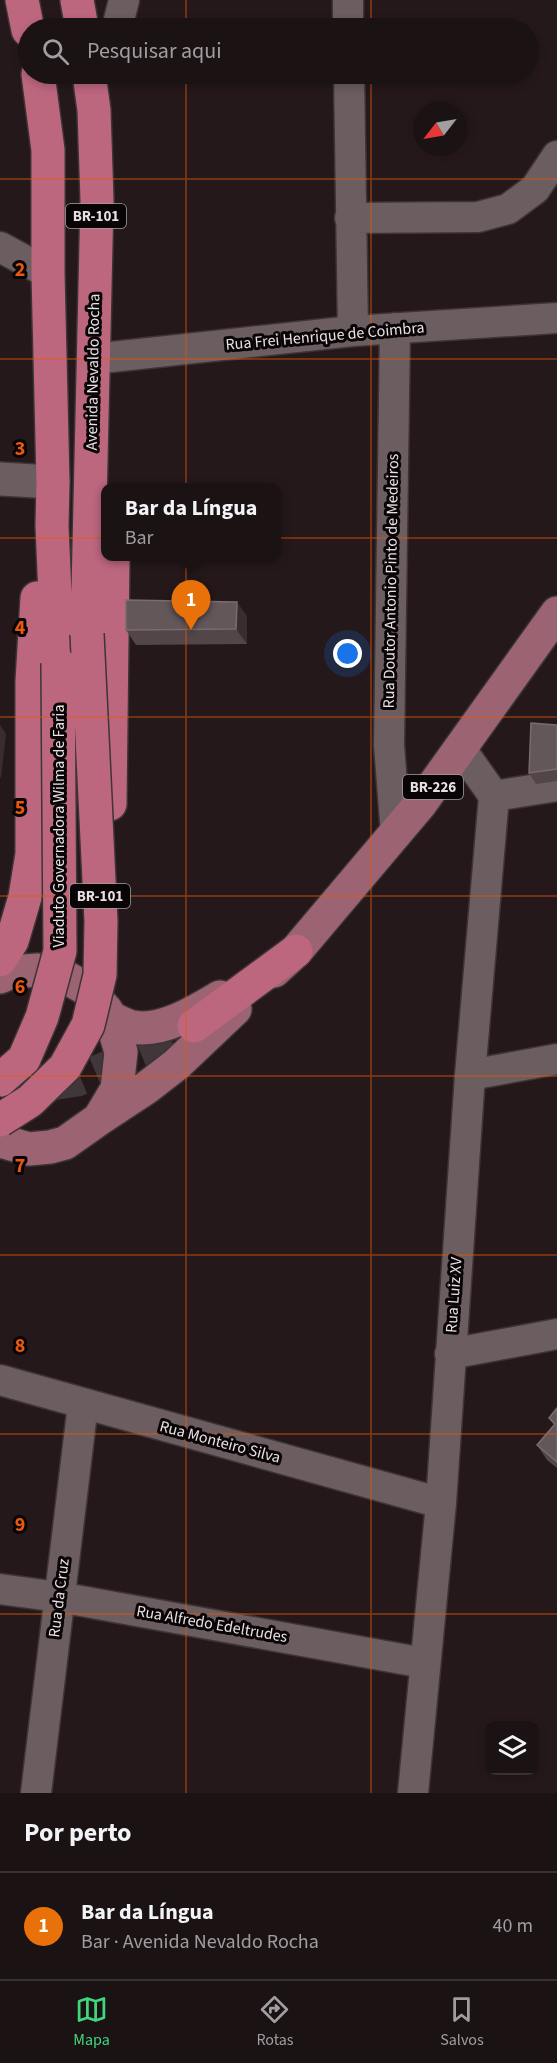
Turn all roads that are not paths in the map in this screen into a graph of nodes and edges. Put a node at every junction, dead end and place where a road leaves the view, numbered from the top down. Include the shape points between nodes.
1 (22, 0) edge
2 (77, 0) edge
3 (124, 0) edge
4 (348, 0) edge
5 (26, 18) edge
6 (80, 18) edge
7 (120, 18) edge
8 (348, 18) edge
9 (39, 84) edge
10 (90, 84) edge
11 (101, 84) edge
12 (349, 84) edge
13 (94, 110) junction
14 (557, 156) edge
15 (350, 218) junction
16 (0, 247) edge
17 (48, 273) junction
18 (557, 318) edge
19 (395, 328) junction
20 (353, 331) junction
21 (93, 358) junction
22 (92, 427) junction
23 (0, 479) edge
24 (53, 482) junction
25 (105, 483) edge
26 (52, 526) junction
27 (112, 561) edge
28 (557, 613) edge
29 (87, 634) joint
30 (460, 748) junction
31 (557, 786) edge
32 (494, 796) junction
33 (396, 834) junction
34 (296, 951) junction
35 (0, 960) edge
36 (0, 977) edge
37 (109, 1014) junction
38 (194, 1026) tunnel mouth
39 (557, 1059) edge
40 (470, 1075) junction
41 (0, 1080) edge
42 (99, 1119) junction
43 (4, 1140) edge
44 (557, 1334) edge
45 (450, 1354) junction
46 (0, 1380) edge
47 (83, 1404) junction
48 (441, 1503) junction
49 (0, 1589) edge
50 (59, 1597) junction
51 (424, 1663) junction
52 (36, 1793) edge
53 (413, 1793) edge

1 - 5 highway
2 - 6 highway
3 - 7 street
4 - 8 street
9 - 17 highway, BR-101 via 48,150
10 - 13 highway, Avenida Nevaldo Rocha / BR-101
11 - 13 street, Avenida Nevaldo Rocha
12 - 15 street
13 - 21 highway, Avenida Nevaldo Rocha / BR-101 via 97,200
14 - 15 street via 535,189 508,209 477,217
15 - 20 street
16 - 17 street
17 - 24 highway, BR-101
18 - 19 street, Rua Frei Henrique de Coimbra
19 - 20 street, Rua Frei Henrique de Coimbra
19 - 33 street, Rua Doutor Antonio Pinto de Medeiros via 389,745
20 - 21 street, Rua Frei Henrique de Coimbra
21 - 22 highway, Avenida Nevaldo Rocha / BR-101
22 - 25 highway
22 - 29 highway, Avenida Nevaldo Rocha / BR-101
23 - 24 street
24 - 26 highway, BR-101
26 - 35 highway via 36,604 32,854 26,897 12,941
26 - 41 highway, Viaduto Governadora Wilma de Faria / BR-101, bridge via 58,663 60,951 42,1017 24,1059
27 - 37 highway via 109,793 114,949
28 - 30 main road, BR-226
29 - 43 highway, Viaduto Governadora Wilma de Faria / BR-101, bridge via 101,921 100,975 88,1025 64,1067 30,1101
30 - 32 street
30 - 33 main road, BR-226
31 - 32 street
32 - 40 street, Rua Luiz XV
33 - 34 main road, BR-226
34 - 37 main road, BR-226 via 200,1009 161,1026 133,1027
34 - 38 highway
34 - 42 main road, BR-226 via 177,1064
36 - 37 main road, BR-226 via 38,970 64,976 88,990
37 - 42 main road, BR-226 via 121,1052 117,1089
39 - 40 street
40 - 45 street, Rua Luiz XV
42 - 43 main road, BR-226 via 65,1143 50,1147 28,1149
44 - 45 street
45 - 48 street, Rua Luiz XV
46 - 47 street, Rua Monteiro Silva
47 - 48 street, Rua Monteiro Silva
47 - 50 street, Rua da Cruz
48 - 51 street, Rua Luiz XV
49 - 50 street, Rua Alfredo Edeltrudes
50 - 51 street, Rua Alfredo Edeltrudes
50 - 52 street, Rua da Cruz
51 - 53 street, Rua Luiz XV

